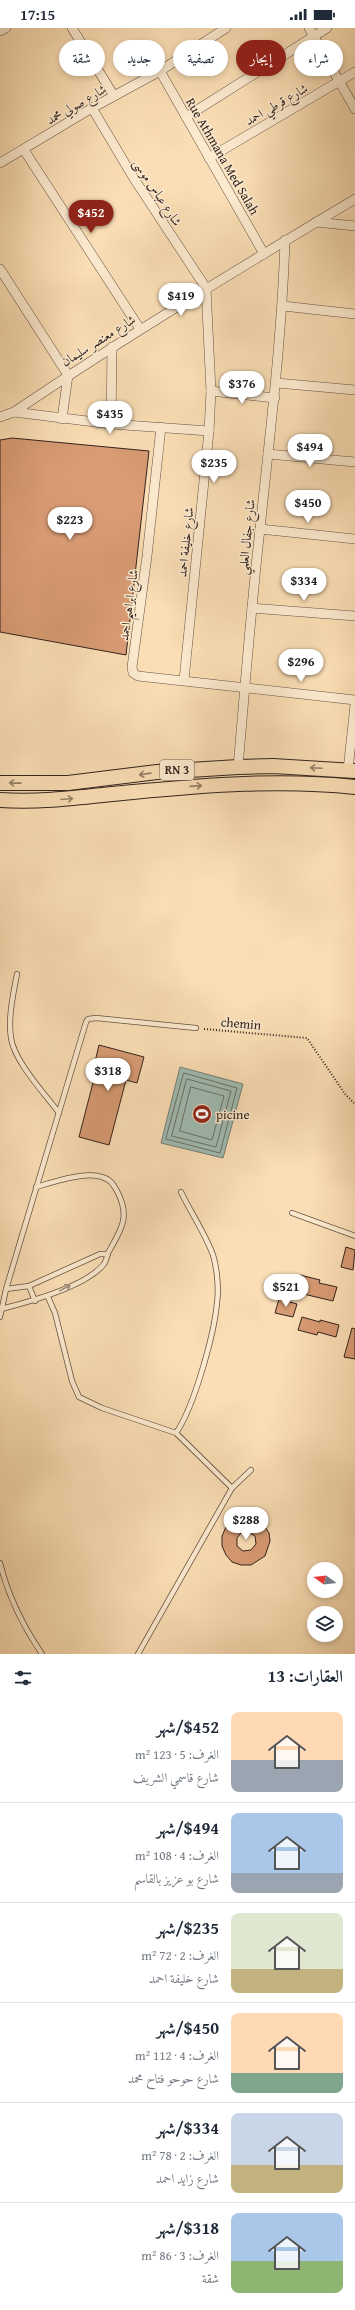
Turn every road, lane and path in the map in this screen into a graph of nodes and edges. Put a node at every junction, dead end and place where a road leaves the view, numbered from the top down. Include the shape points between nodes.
1 (6, 28) edge
2 (72, 28) edge
3 (226, 28) edge
4 (327, 28) edge
5 (0, 31) edge
6 (311, 32) edge
7 (165, 68) edge
8 (355, 72) edge
9 (151, 76) edge
10 (163, 76) edge
11 (339, 82) junction
12 (114, 96) junction
13 (92, 108) junction
14 (355, 109) edge
15 (186, 117) junction
16 (24, 150) junction
17 (209, 158) junction
18 (0, 163) edge
19 (355, 199) edge
20 (316, 222) junction
21 (355, 226) edge
22 (285, 240) junction
23 (264, 254) junction
24 (0, 269) edge
25 (206, 288) junction
26 (283, 306) junction
27 (355, 314) edge
28 (140, 329) junction
29 (112, 347) junction
30 (68, 375) junction
31 (277, 383) junction
32 (355, 390) edge
33 (211, 391) junction
34 (275, 398) junction
35 (14, 412) junction
36 (0, 417) edge
37 (62, 419) junction
38 (111, 424) junction
39 (161, 427) junction
40 (209, 430) junction
41 (268, 454) junction
42 (355, 460) edge
43 (260, 529) junction
44 (355, 539) edge
45 (252, 608) junction
46 (355, 616) edge
47 (184, 680) junction
48 (245, 687) junction
49 (355, 700) edge
50 (355, 705) edge
51 (238, 766) junction
52 (351, 770) edge
53 (0, 783) edge
54 (355, 787) edge
55 (0, 800) edge
56 (17, 974) dead end
57 (196, 1028) joint
58 (355, 1104) edge
59 (59, 1113) junction
60 (36, 1187) junction
61 (181, 1192) dead end
62 (292, 1214) dead end
63 (355, 1236) edge
64 (108, 1254) junction
65 (29, 1286) junction
66 (6, 1289) junction
67 (48, 1297) junction
68 (35, 1301) junction
69 (1, 1309) junction
70 (0, 1317) edge
71 (176, 1433) junction
72 (251, 1470) dead end
73 (232, 1488) junction
74 (0, 1563) edge
75 (42, 1654) edge
76 (138, 1654) edge

1 - 5 street
2 - 12 street
3 - 7 street, شارع صولي محمد
4 - 6 street
6 - 11 street
6 - 15 street
8 - 11 street, شارع قرطي احمد
9 - 12 street, شارع صولي محمد
10 - 15 street, Rue Athmana Med Salah
11 - 14 street
11 - 17 street, شارع قرطي احمد
12 - 13 street, شارع صولي محمد
13 - 16 street, شارع صولي محمد
13 - 25 street, شارع عباس موسى via 132,177
15 - 17 street, Rue Athmana Med Salah
16 - 18 street, شارع صولي محمد
16 - 28 street
17 - 23 street, Rue Athmana Med Salah
19 - 20 street, شارع معنصر سليمان
20 - 21 street
20 - 22 street, شارع معنصر سليمان
22 - 23 street, شارع معنصر سليمان
22 - 26 street, شارع جفال العلمي
23 - 25 street, شارع معنصر سليمان
24 - 30 street
25 - 28 street, شارع معنصر سليمان
25 - 33 street, شارع خليفة احمد
26 - 27 street
26 - 31 street, شارع جفال العلمي
28 - 29 street, شارع معنصر سليمان
29 - 30 street, شارع معنصر سليمان
29 - 38 street
30 - 35 street, شارع معنصر سليمان
30 - 37 street
31 - 32 street
31 - 34 street, شارع جفال العلمي
33 - 34 street
33 - 40 street, شارع خليفة احمد
34 - 41 street, شارع جفال العلمي
35 - 36 street, شارع معنصر سليمان
35 - 37 street
37 - 38 street
38 - 39 street
39 - 40 street
39 - 47 street, شارع ابراهيم احمد via 132,671 138,676
40 - 47 street, شارع خليفة احمد
41 - 42 street
41 - 43 street, شارع جفال العلمي
43 - 44 street
43 - 45 street, شارع جفال العلمي
45 - 46 street
45 - 48 street, شارع جفال العلمي
47 - 48 street, شارع ابراهيم احمد
48 - 49 street, شارع ابراهيم احمد
48 - 51 street, شارع جفال العلمي
50 - 52 street
52 -> 51 main road, RN 3
51 -> 53 main road, RN 3 via 164,771 68,783
55 -> 54 main road, RN 3 via 58,800 231,784 320,784
56 - 59 lane via 10,1011 11,1039 25,1070
57 - 58 path, chemin via 307,1038 345,1094
57 - 59 lane via 88,1019
59 - 60 lane
60 - 64 lane via 82,1176 101,1176 111,1181 123,1203 124,1221 120,1234
60 - 66 lane
61 - 71 lane via 213,1255 218,1302 199,1378 185,1418
62 - 63 lane
64 - 65 lane via 100,1254
67 -> 64 lane via 96,1271 104,1264
65 - 66 lane
65 - 68 lane
66 - 69 lane
67 - 68 lane
67 - 71 lane via 79,1397 102,1408
68 - 69 lane
69 - 70 lane
71 - 73 lane
72 - 73 lane
73 - 76 lane
74 - 75 lane via 5,1583 27,1633

